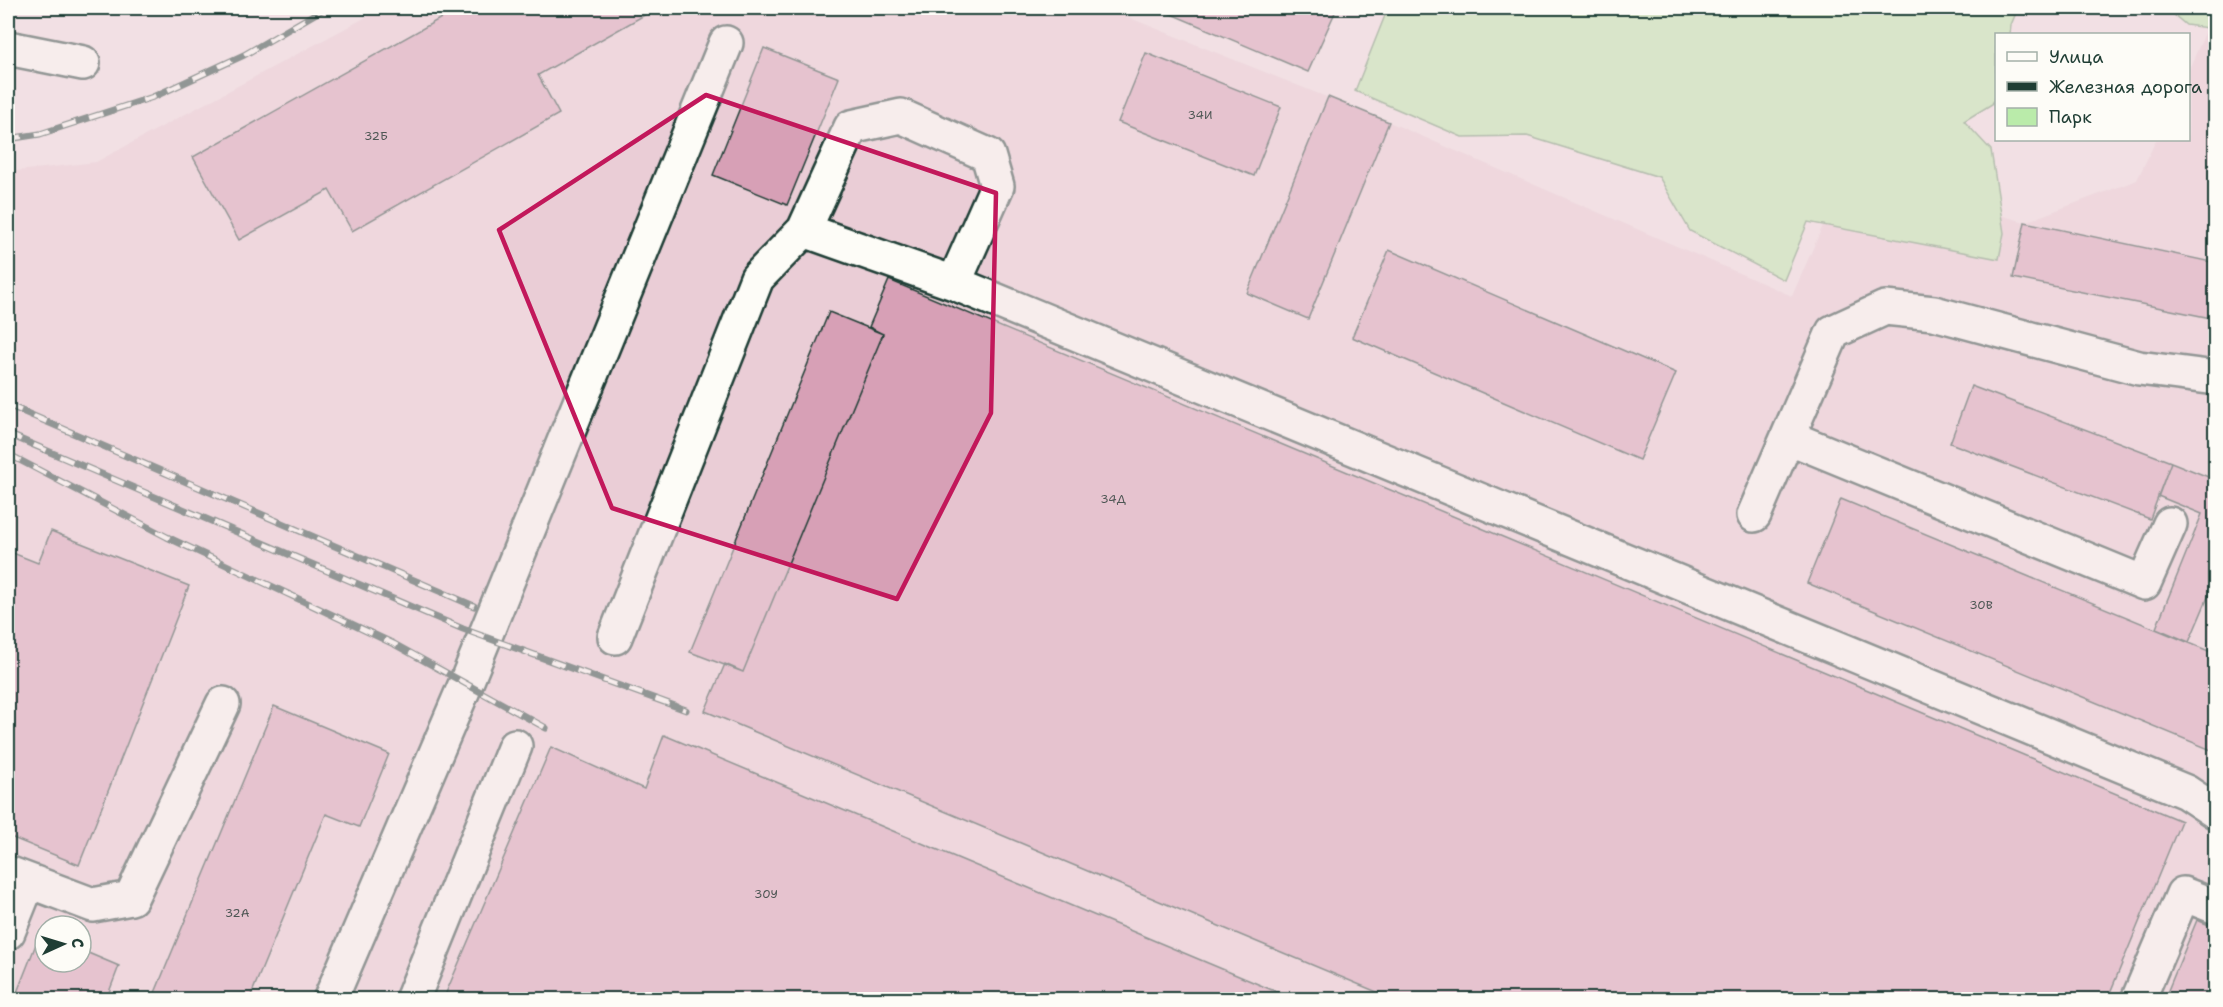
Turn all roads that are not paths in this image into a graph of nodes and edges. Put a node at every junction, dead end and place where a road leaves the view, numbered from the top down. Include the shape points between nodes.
1 (726, 43) dead end
2 (8, 48) edge
3 (83, 63) dead end
4 (804, 230) junction
5 (954, 283) junction
6 (2216, 378) edge
7 (1788, 437) junction
8 (1754, 515) dead end
9 (2170, 524) dead end
10 (615, 637) dead end
11 (223, 704) dead end
12 (515, 746) dead end
13 (2216, 812) edge
14 (18, 878) edge
15 (2216, 907) edge
16 (8, 932) edge
17 (330, 999) edge
18 (412, 999) edge
19 (2138, 999) edge

1 - 17 lane via 466,683
2 - 3 lane
4 - 5 lane
4 - 5 lane via 850,127 901,116 988,155 998,186
4 - 10 lane via 757,278
5 - 13 lane via 2186,792
6 - 7 lane via 2139,368 1934,313 1885,308 1833,332
7 - 8 lane
7 - 9 lane via 2145,583
11 - 14 lane via 131,898 93,905
12 - 18 lane
14 - 16 lane
15 - 19 lane via 2183,894

